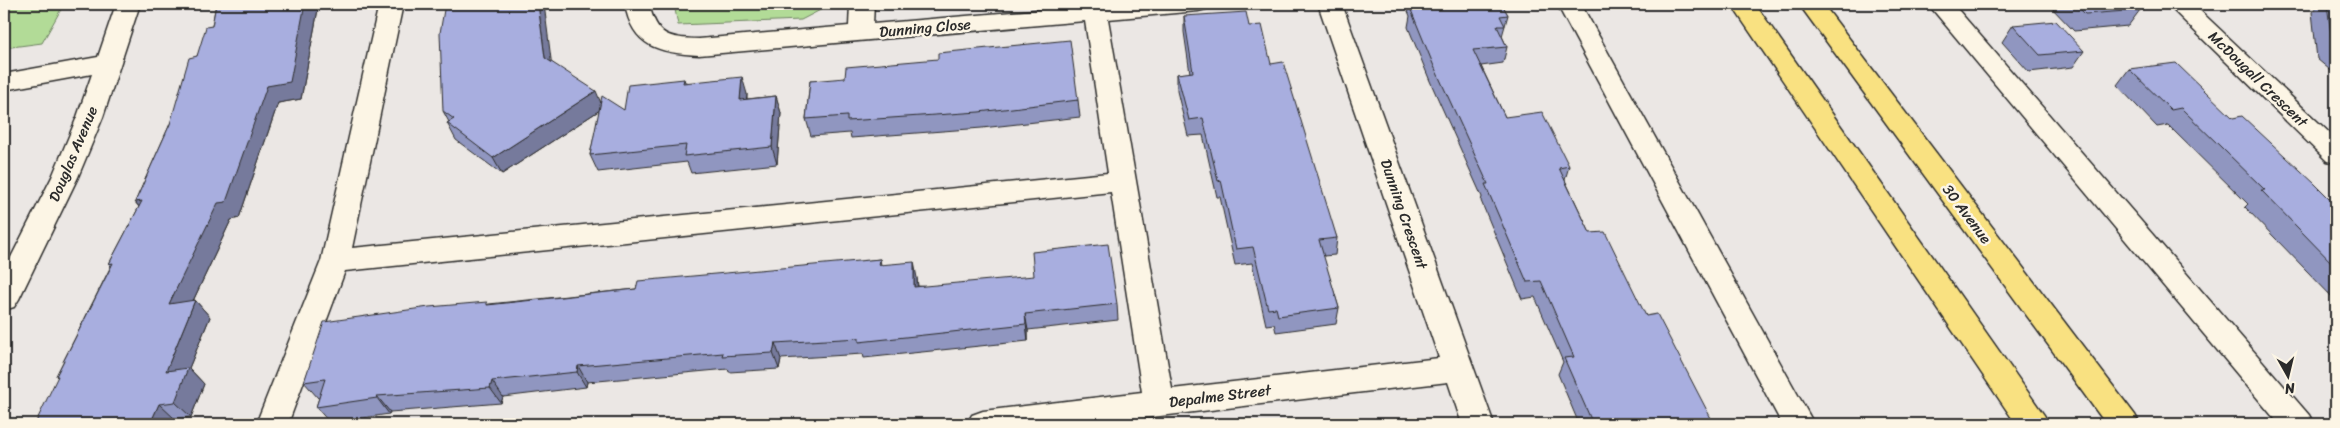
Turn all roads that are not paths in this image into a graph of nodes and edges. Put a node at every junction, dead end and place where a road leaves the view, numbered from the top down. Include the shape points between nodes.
1 (128, 4) edge
2 (391, 4) edge
3 (637, 4) edge
4 (862, 4) edge
5 (1198, 4) edge
6 (1330, 4) edge
7 (1569, 4) edge
8 (1743, 4) edge
9 (1811, 4) edge
10 (1940, 4) edge
11 (2179, 4) edge
12 (1095, 8) edge
13 (862, 34) junction
14 (110, 64) junction
15 (4, 82) edge
16 (2336, 154) edge
17 (1122, 180) junction
18 (336, 262) junction
19 (4, 299) edge
20 (1458, 368) junction
21 (1159, 404) junction
22 (272, 424) edge
23 (982, 424) edge
24 (1478, 424) edge
25 (1798, 424) edge
26 (2033, 424) edge
27 (2124, 424) edge
28 (2298, 424) edge

1 - 14 street, Douglas Avenue
2 - 18 street
3 - 13 street, Dunning Close via 640,21 653,38 682,47
4 - 13 street, Dunning Close
5 - 12 street, Dunning Close
6 - 20 street, Dunning Crescent
7 - 25 street
8 - 26 main road
9 - 27 main road, 30 Avenue
10 - 28 street
11 - 16 street, McDougall Crescent
12 - 13 street, Dunning Close
12 - 17 street
14 - 15 street
14 - 19 street, Douglas Avenue via 65,176
17 - 18 street
17 - 21 street
18 - 22 street
20 - 21 street, Depalme Street
20 - 24 street, Dunning Crescent
21 - 23 street, Depalme Street

